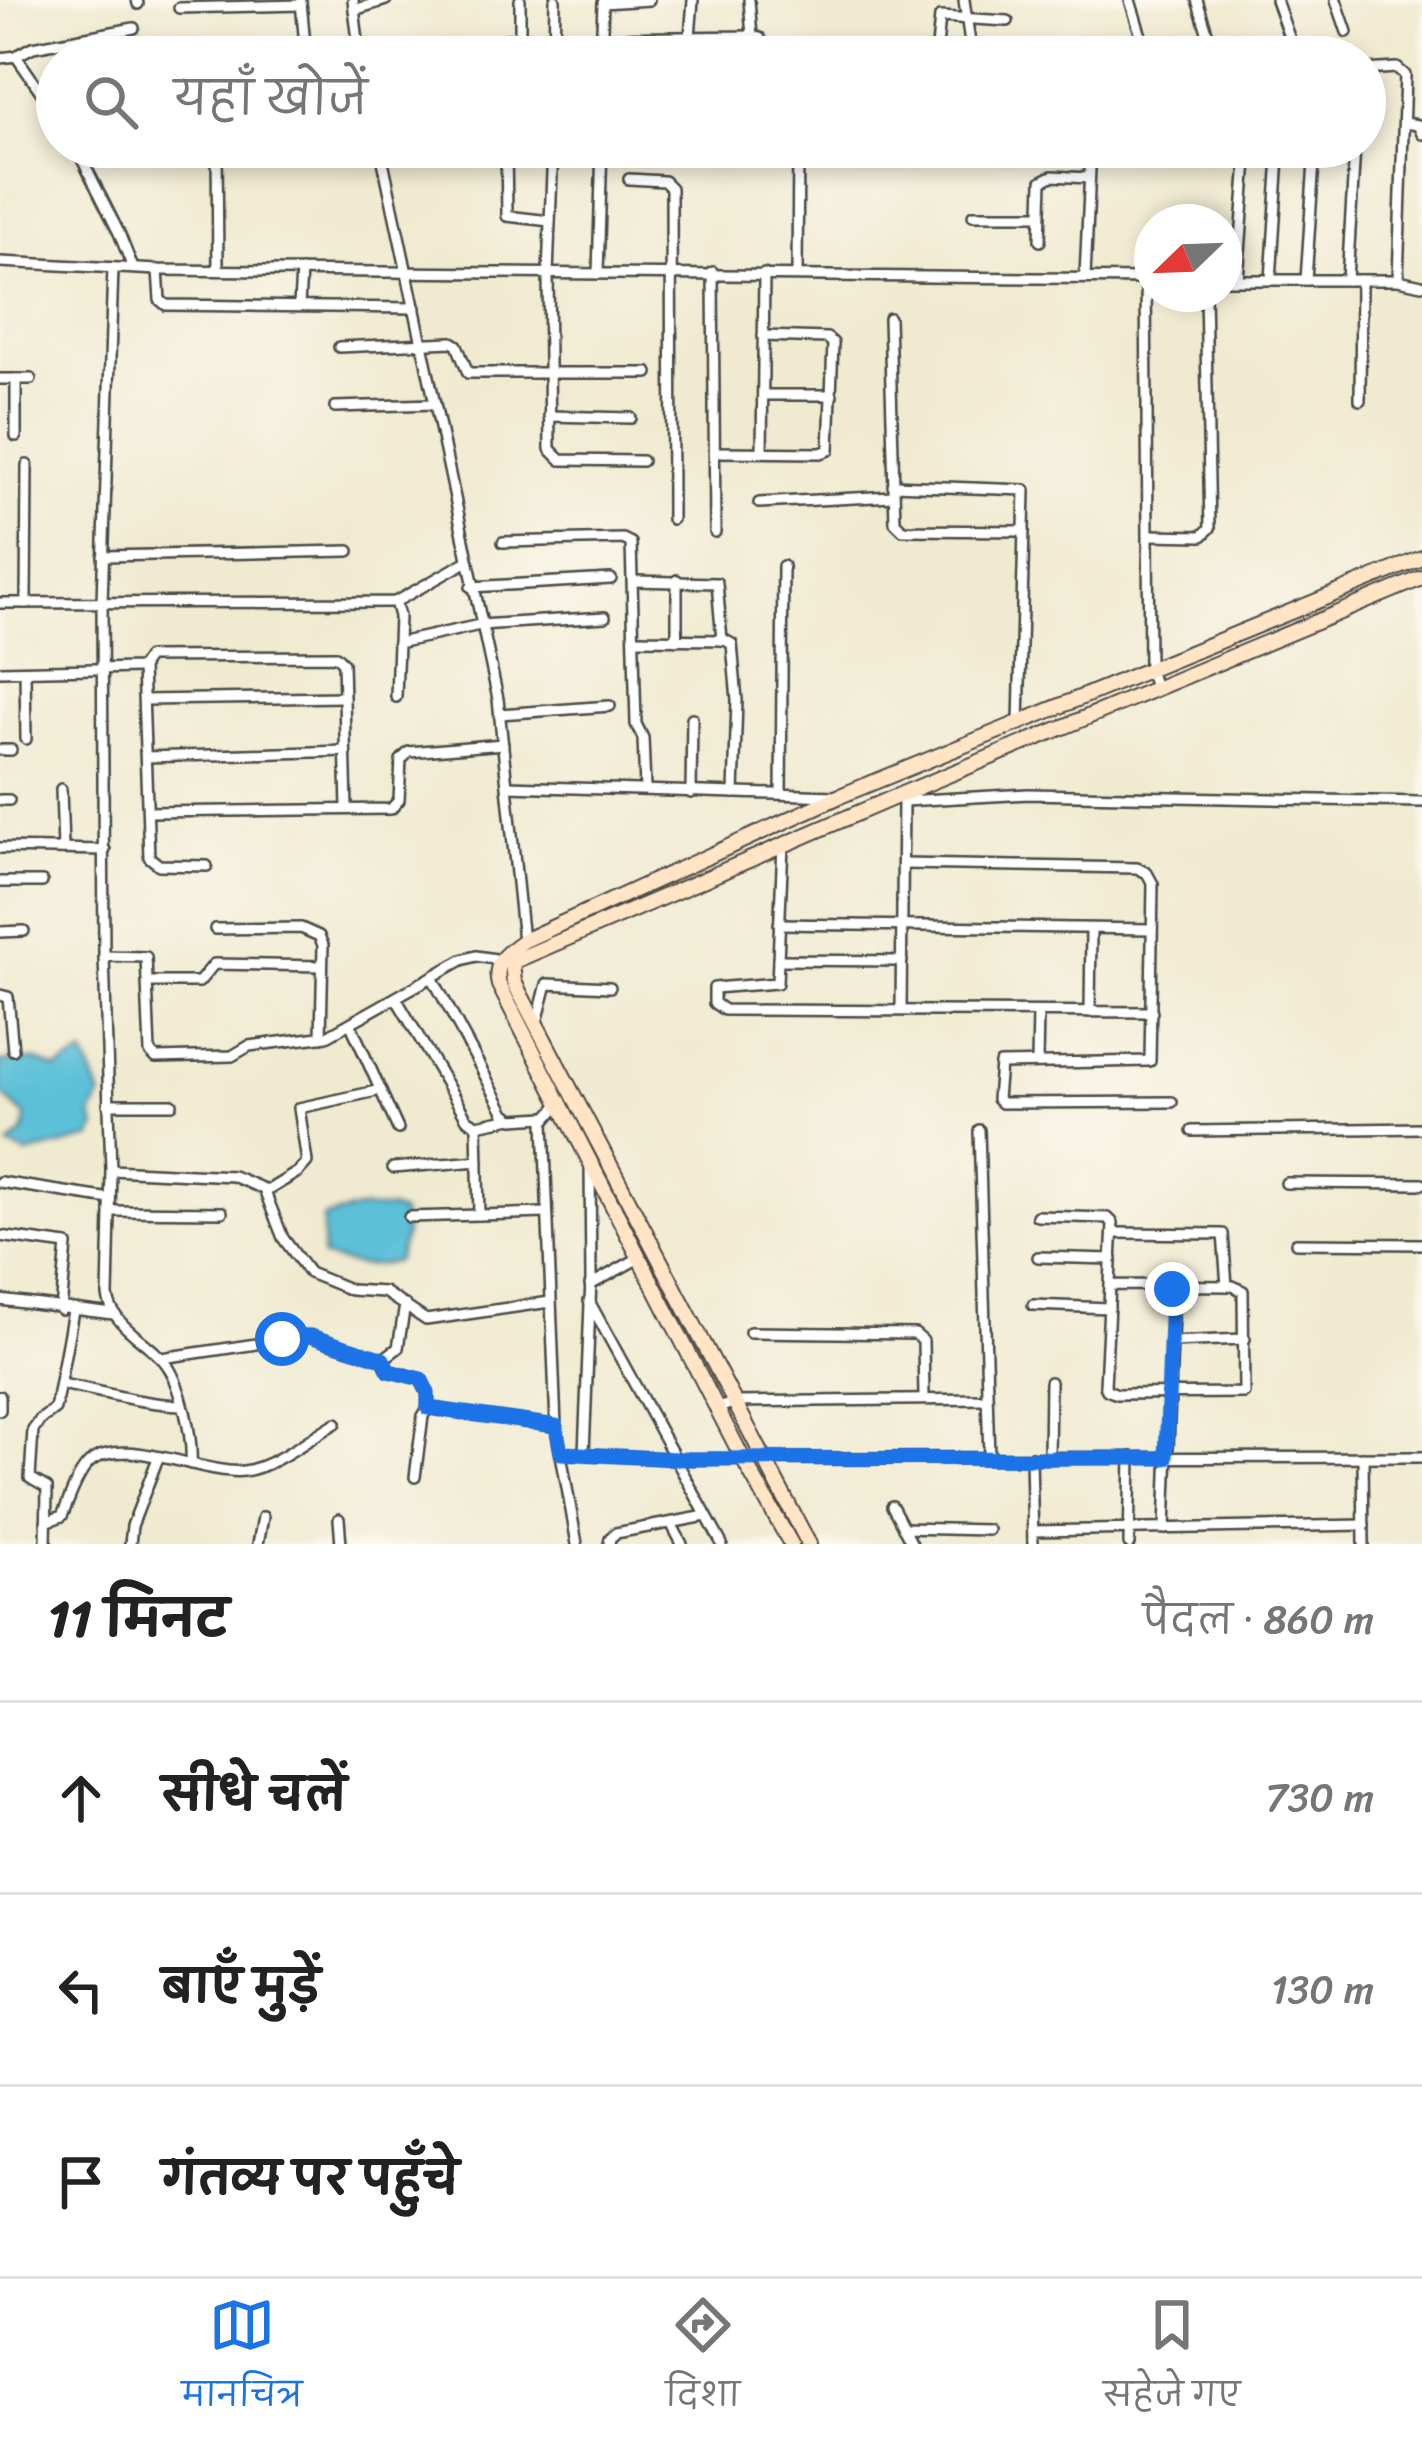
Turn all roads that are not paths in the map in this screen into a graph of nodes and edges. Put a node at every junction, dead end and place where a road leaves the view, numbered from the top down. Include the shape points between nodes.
1 (386, 0) edge
2 (520, 0) edge
3 (555, 0) edge
4 (649, 0) edge
5 (693, 0) edge
6 (748, 0) edge
7 (964, 0) edge
8 (1130, 0) edge
9 (1197, 0) edge
10 (1276, 0) edge
11 (1336, 0) edge
12 (301, 2) edge
13 (256, 3) edge
14 (353, 5) edge
15 (178, 8) dead end
16 (968, 18) junction
17 (1008, 21) dead end
18 (134, 28) dead end
19 (1347, 32) dead end
20 (91, 36) edge
21 (304, 36) edge
22 (357, 36) edge
23 (520, 36) edge
24 (554, 36) edge
25 (601, 36) edge
26 (691, 36) edge
27 (752, 36) edge
28 (938, 36) edge
29 (970, 36) edge
30 (1142, 36) edge
31 (1208, 36) edge
32 (1289, 36) edge
33 (36, 46) edge
34 (16, 56) junction
35 (0, 58) edge
36 (1386, 70) edge
37 (36, 84) edge
38 (1404, 123) junction
39 (1422, 134) edge
40 (86, 168) edge
41 (217, 168) edge
42 (385, 168) edge
43 (506, 168) edge
44 (552, 168) edge
45 (601, 168) edge
46 (798, 168) edge
47 (1090, 168) edge
48 (1247, 168) edge
49 (1278, 168) edge
50 (1314, 168) edge
51 (1354, 168) edge
52 (1089, 178) junction
53 (629, 179) dead end
54 (973, 215) dead end
55 (1040, 215) junction
56 (550, 220) junction
57 (1242, 227) edge
58 (1040, 241) dead end
59 (0, 262) edge
60 (113, 268) junction
61 (133, 268) junction
62 (218, 269) junction
63 (158, 270) junction
64 (301, 271) junction
65 (407, 271) junction
66 (713, 272) junction
67 (598, 273) junction
68 (674, 273) junction
69 (548, 274) junction
70 (764, 274) junction
71 (797, 274) junction
72 (1085, 277) junction
73 (1134, 279) edge
74 (1242, 279) edge
75 (1271, 280) junction
76 (1306, 280) junction
77 (1347, 280) junction
78 (1361, 280) junction
79 (1398, 280) junction
80 (1422, 285) edge
81 (299, 306) junction
82 (415, 308) junction
83 (1149, 312) edge
84 (1205, 312) edge
85 (889, 318) dead end
86 (764, 336) junction
87 (423, 346) junction
88 (339, 347) dead end
89 (549, 373) junction
90 (648, 374) dead end
91 (0, 379) edge
92 (16, 379) junction
93 (31, 380) dead end
94 (763, 395) junction
95 (832, 395) junction
96 (1360, 400) dead end
97 (435, 404) junction
98 (335, 407) dead end
99 (549, 416) junction
100 (631, 418) dead end
101 (16, 436) dead end
102 (715, 452) junction
103 (762, 452) junction
104 (642, 461) dead end
105 (27, 465) dead end
106 (893, 491) junction
107 (759, 503) dead end
108 (672, 519) dead end
109 (1024, 531) junction
110 (715, 532) dead end
111 (1149, 535) junction
112 (503, 542) dead end
113 (349, 551) dead end
114 (104, 556) junction
115 (1422, 558) edge
116 (466, 562) junction
117 (784, 566) dead end
118 (1422, 578) edge
119 (611, 579) dead end
120 (677, 580) junction
121 (634, 581) junction
122 (471, 587) junction
123 (102, 602) junction
124 (395, 602) junction
125 (0, 603) edge
126 (26, 603) junction
127 (605, 617) dead end
128 (480, 625) junction
129 (635, 639) junction
130 (676, 640) junction
131 (722, 640) junction
132 (398, 643) junction
133 (142, 667) junction
134 (102, 669) junction
135 (1149, 669) junction
136 (0, 671) edge
137 (25, 671) junction
138 (1155, 688) junction
139 (344, 697) junction
140 (396, 697) dead end
141 (144, 700) junction
142 (610, 706) dead end
143 (500, 714) junction
144 (692, 718) dead end
145 (1019, 724) junction
146 (26, 739) dead end
147 (503, 744) junction
148 (345, 751) junction
149 (146, 757) junction
150 (869, 785) junction
151 (508, 786) junction
152 (645, 788) junction
153 (61, 789) dead end
154 (691, 793) junction
155 (734, 793) junction
156 (781, 794) junction
157 (840, 796) junction
158 (903, 798) junction
159 (1422, 802) edge
160 (878, 804) junction
161 (347, 808) junction
162 (148, 812) junction
163 (783, 845) junction
164 (0, 848) edge
165 (63, 849) junction
166 (105, 850) junction
167 (904, 864) junction
168 (207, 866) dead end
169 (0, 882) edge
170 (42, 882) dead end
171 (779, 924) junction
172 (903, 927) junction
173 (1152, 928) junction
174 (215, 929) dead end
175 (1091, 929) junction
176 (0, 932) edge
177 (24, 932) dead end
178 (523, 941) junction
179 (104, 956) junction
180 (778, 960) junction
181 (507, 961) junction
182 (902, 961) junction
183 (322, 967) junction
184 (432, 977) junction
185 (148, 982) junction
186 (610, 987) dead end
187 (0, 994) edge
188 (396, 998) junction
189 (901, 1010) junction
190 (1038, 1012) junction
191 (1090, 1012) junction
192 (1152, 1012) junction
193 (351, 1025) junction
194 (536, 1026) junction
195 (321, 1037) junction
196 (13, 1050) dead end
197 (1036, 1064) junction
198 (381, 1090) junction
199 (1172, 1102) dead end
200 (559, 1103) junction
201 (108, 1104) junction
202 (172, 1104) dead end
203 (545, 1117) junction
204 (512, 1118) junction
205 (477, 1125) junction
206 (1422, 1128) edge
207 (398, 1129) dead end
208 (979, 1130) dead end
209 (1192, 1132) dead end
210 (478, 1161) junction
211 (590, 1162) junction
212 (393, 1168) dead end
213 (111, 1170) junction
214 (606, 1175) junction
215 (0, 1182) edge
216 (1286, 1184) dead end
217 (1422, 1184) edge
218 (266, 1190) junction
219 (110, 1204) junction
220 (222, 1212) dead end
221 (545, 1213) junction
222 (479, 1215) junction
223 (409, 1216) dead end
224 (1037, 1216) dead end
225 (1114, 1233) junction
226 (0, 1236) edge
227 (1296, 1243) dead end
228 (1422, 1244) edge
229 (1038, 1257) dead end
230 (639, 1258) junction
231 (1112, 1258) junction
232 (590, 1285) junction
233 (1111, 1285) junction
234 (1227, 1286) junction
235 (1174, 1287) junction
236 (0, 1300) edge
237 (589, 1300) junction
238 (550, 1301) junction
239 (405, 1305) junction
240 (1033, 1305) dead end
241 (1109, 1308) junction
242 (67, 1311) junction
243 (113, 1314) junction
244 (750, 1332) dead end
245 (1245, 1339) junction
246 (1171, 1342) junction
247 (162, 1358) junction
248 (383, 1359) junction
249 (1050, 1382) dead end
250 (61, 1384) junction
251 (1170, 1395) junction
252 (0, 1396) edge
253 (925, 1398) junction
254 (985, 1399) junction
255 (734, 1402) junction
256 (181, 1405) junction
257 (428, 1408) junction
258 (717, 1409) junction
259 (0, 1410) edge
260 (336, 1423) dead end
261 (556, 1426) junction
262 (561, 1453) junction
263 (584, 1453) junction
264 (988, 1457) junction
265 (1030, 1457) junction
266 (1049, 1457) junction
267 (1131, 1457) junction
268 (1363, 1457) junction
269 (1422, 1457) edge
270 (158, 1458) junction
271 (1166, 1458) junction
272 (677, 1459) junction
273 (743, 1459) junction
274 (763, 1460) junction
275 (190, 1464) junction
276 (415, 1477) dead end
277 (892, 1506) dead end
278 (706, 1516) junction
279 (263, 1517) dead end
280 (339, 1519) dead end
281 (46, 1522) junction
282 (671, 1523) junction
283 (1364, 1525) junction
284 (903, 1528) junction
285 (968, 1529) junction
286 (988, 1529) dead end
287 (1130, 1529) junction
288 (1165, 1529) junction
289 (1033, 1531) junction
290 (46, 1544) edge
291 (130, 1544) edge
292 (258, 1544) edge
293 (341, 1544) edge
294 (577, 1544) edge
295 (609, 1544) edge
296 (682, 1544) edge
297 (722, 1544) edge
298 (791, 1544) edge
299 (809, 1544) edge
300 (912, 1544) edge
301 (969, 1544) edge
302 (1033, 1544) edge
303 (1129, 1544) edge
304 (1364, 1544) edge

1 - 14 street
2 - 23 street
3 - 24 street
4 - 25 street via 603,3
5 - 26 street
6 - 27 street
7 - 16 street
8 - 30 street
9 - 31 street
10 - 32 street
11 - 19 street
12 - 13 street
12 - 21 street
13 - 15 street
14 - 22 street
16 - 17 street
16 - 28 street via 940,17
16 - 29 street
18 - 20 street
33 - 34 street
34 - 35 street
34 - 37 street
36 - 38 street via 1402,70 1406,81
38 - 39 street
38 - 79 street
40 - 61 street
41 - 62 street
42 - 65 street
43 - 56 street via 507,216
44 - 56 street
45 - 67 street
46 - 71 street
47 - 52 street
48 - 57 street
49 - 75 street
50 - 76 street
51 - 77 street
52 - 55 street via 1046,178
52 - 72 street
53 - 68 street via 669,183
54 - 55 street
55 - 58 street
56 - 69 street
59 - 60 street
60 - 61 street
60 - 114 street
61 - 63 street
62 - 63 street
62 - 64 street
63 - 81 street via 166,305
64 - 65 street
64 - 81 street
65 - 69 street
65 - 82 street
66 - 68 street
66 - 70 street
66 - 102 street
67 - 68 street
67 - 69 street
68 - 108 street
69 - 89 street
70 - 71 street
70 - 86 street
71 - 72 street
72 - 73 street
74 - 75 street
75 - 76 street
76 - 77 street
77 - 78 street
78 - 79 street
78 - 96 street
79 - 80 street
81 - 82 street
82 - 87 street
83 - 111 street
84 - 111 street via 1210,528 1202,536
85 - 106 street
86 - 94 street
86 - 95 street via 830,340
87 - 88 street
87 - 89 street via 455,343 468,373
87 - 97 street
89 - 90 street
89 - 99 street
91 - 92 street
92 - 93 street
92 - 101 street
94 - 95 street
94 - 103 street
95 - 103 street via 829,450
97 - 98 street
97 - 116 street
99 - 100 street
99 - 104 street via 556,459
102 - 103 street
102 - 110 street
105 - 126 street
106 - 107 street
106 - 109 street via 892,515 903,530
106 - 109 street via 1021,488
109 - 145 street
111 - 135 street
112 - 121 street via 623,539 632,548
113 - 114 street
114 - 123 street
115 - 135 main road
116 - 122 street
116 - 124 street
117 - 156 street
118 - 138 main road
119 - 122 street
120 - 121 street
120 - 130 street
120 - 131 street via 717,583
121 - 129 street
122 - 128 street
123 - 124 street
123 - 126 street
123 - 134 street
124 - 132 street
125 - 126 street
127 - 128 street
128 - 132 street
128 - 143 street
129 - 130 street
129 - 152 street
130 - 131 street
131 - 155 street via 732,644 736,683
132 - 140 street
133 - 134 street
133 - 139 street via 148,657 331,655 343,662
133 - 141 street
134 - 137 street
134 - 166 street
135 - 138 street
135 - 145 main road
136 - 137 street
137 - 146 street
138 - 158 main road
139 - 141 street
139 - 148 street
141 - 149 street
142 - 143 street
143 - 147 street
144 - 154 street
145 - 150 main road
147 - 151 street
147 - 161 street via 409,752 396,805
148 - 149 street
148 - 161 street
149 - 162 street
150 - 157 main road
150 - 160 main road
151 - 152 street
151 - 178 street
152 - 154 street
153 - 165 street
154 - 155 street
155 - 156 street
156 - 157 street
157 - 178 main road
158 - 159 street
158 - 160 main road
158 - 167 street
160 - 163 main road
161 - 162 street
162 - 168 street via 151,861
163 - 171 street
163 - 181 main road
164 - 165 street
165 - 166 street
166 - 179 street
167 - 172 street
167 - 173 street via 1142,869 1153,884
169 - 170 street
171 - 172 street
171 - 180 street
172 - 175 street
172 - 182 street
173 - 175 street
173 - 192 street
174 - 183 street via 308,929 322,940
175 - 191 street
176 - 177 street
178 - 181 main road
179 - 185 street via 144,956
179 - 201 street
180 - 182 street
180 - 189 street via 775,985 719,986 714,1003 734,1011
181 - 184 street via 476,956
181 - 194 main road
181 - 200 main road via 496,972 499,985
182 - 189 street
183 - 185 street via 214,964 199,982
183 - 195 street
184 - 188 street
184 - 204 street
185 - 195 street via 156,1058 232,1055
186 - 194 street via 547,985
187 - 196 street via 8,997
188 - 193 street
188 - 205 street
189 - 190 street
190 - 191 street
190 - 197 street
191 - 192 street
192 - 197 street via 1148,1063
193 - 195 street
193 - 198 street
194 - 214 main road
197 - 199 street via 998,1066 1000,1102
198 - 207 street
198 - 218 street via 302,1106 306,1165
200 - 203 street
200 - 211 main road
201 - 202 street
201 - 213 street
203 - 204 street
203 - 221 street
204 - 205 street
205 - 210 street
206 - 209 street
208 - 254 street
210 - 212 street
210 - 222 street
211 - 214 main road
211 - 232 street
213 - 218 street via 233,1176
213 - 219 street
214 - 230 main road
214 - 255 main road
215 - 219 street
216 - 217 street
218 - 239 street via 283,1238 309,1273
219 - 220 street
219 - 243 street
221 - 222 street
221 - 238 street
222 - 223 street
224 - 225 street via 1108,1218
225 - 231 street
225 - 234 street via 1221,1233
226 - 242 street via 67,1245
227 - 228 street
229 - 231 street
230 - 232 street
230 - 258 main road
231 - 233 street
232 - 237 street
233 - 235 street
233 - 241 street
234 - 235 street
234 - 245 street via 1245,1295
235 - 246 street
236 - 242 street
237 - 263 street
237 - 272 street
238 - 239 street via 436,1320
238 - 261 street
239 - 248 street via 398,1348
240 - 241 street
241 - 251 street via 1107,1390
242 - 243 street
242 - 250 street
243 - 247 street
244 - 253 street via 915,1334 926,1353
245 - 246 street
245 - 251 street via 1244,1393
246 - 251 street
247 - 248 street via 310,1336
247 - 256 street
248 - 257 street via 389,1371 421,1379
249 - 266 street
250 - 256 street
250 - 281 street via 54,1412 34,1430 30,1478 47,1488
251 - 271 street
252 - 259 street
253 - 254 street
253 - 255 street
254 - 264 street
255 - 258 street
255 - 274 main road
256 - 275 street
257 - 261 street
257 - 276 street
258 - 273 main road
260 - 275 street via 252,1469
261 - 262 street
262 - 263 street
262 - 294 street
263 - 272 street
264 - 265 street
264 - 274 street
265 - 266 street
265 - 289 street
266 - 267 street
267 - 271 street
267 - 287 street
268 - 269 street
268 - 271 street
268 - 283 street
270 - 275 street
270 - 281 street via 115,1452 92,1460 62,1516
270 - 291 street
271 - 288 street
272 - 273 street
272 - 278 street
273 - 274 street
273 - 298 main road
274 - 299 main road
277 - 284 street
278 - 282 street
278 - 297 street
279 - 292 street
280 - 293 street
281 - 290 street
282 - 295 street via 616,1533
282 - 296 street
283 - 288 street
283 - 304 street
284 - 285 street
284 - 300 street
285 - 286 street
285 - 301 street
287 - 288 street
287 - 289 street
287 - 303 street
289 - 302 street

